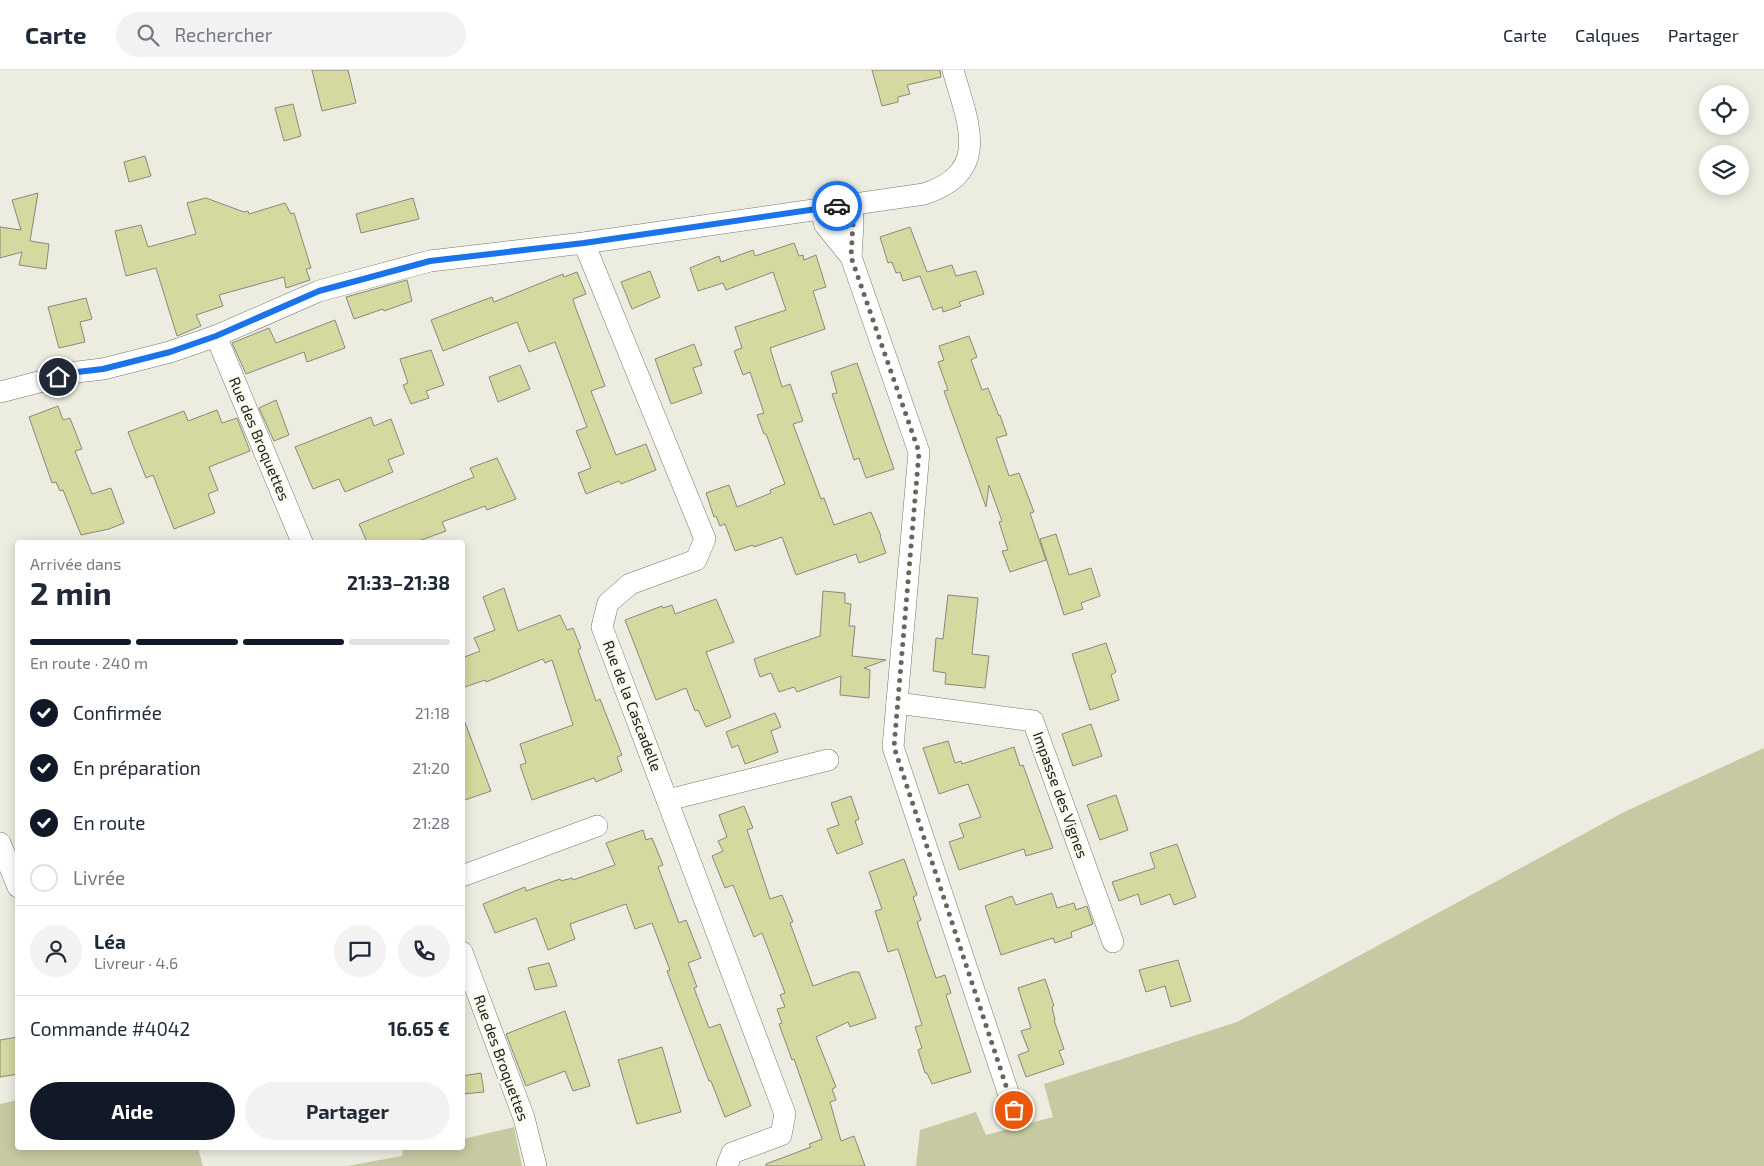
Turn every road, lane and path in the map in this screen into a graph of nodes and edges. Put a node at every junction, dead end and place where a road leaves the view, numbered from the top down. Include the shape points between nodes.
1 (953, 70) edge
2 (852, 204) junction
3 (820, 208) junction
4 (584, 243) junction
5 (851, 257) junction
6 (216, 336) junction
7 (0, 392) edge
8 (301, 540) edge
9 (897, 703) junction
10 (828, 760) dead end
11 (668, 800) junction
12 (597, 826) dead end
13 (0, 843) edge
14 (9, 867) edge
15 (465, 875) edge
16 (15, 880) edge
17 (1112, 942) dead end
18 (465, 960) edge
19 (1014, 1110) dead end
20 (536, 1166) edge
21 (727, 1166) edge

1 - 2 street via 971,139 968,159 962,169 939,189 924,194
2 - 3 street
2 - 5 street
3 - 4 street
3 - 5 street via 825,225
4 - 6 street via 430,261 319,291
4 - 11 street, Rue de la Cascadelle via 705,538 696,560 630,584 608,603 602,628
5 - 9 street via 919,452
6 - 7 street via 170,352
6 - 8 street, Rue des Broquettes
9 - 17 street, Impasse des Vignes via 1033,721
9 - 19 street via 894,747
10 - 11 street
11 - 21 street, Rue de la Cascadelle via 786,1114 780,1135 732,1153
12 - 15 street
13 - 14 street
14 - 16 street
18 - 20 street, Rue des Broquettes via 524,1118

